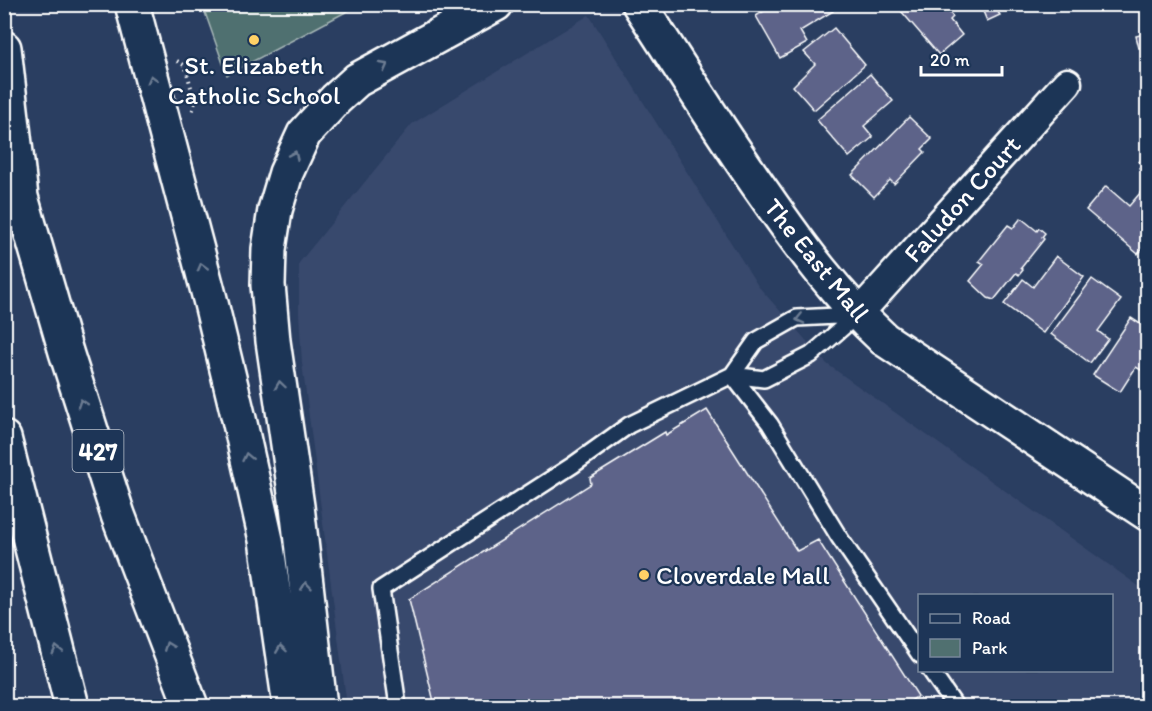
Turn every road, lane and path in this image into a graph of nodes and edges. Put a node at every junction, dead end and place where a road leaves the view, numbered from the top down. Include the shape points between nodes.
1 (132, 4) edge
2 (496, 4) edge
3 (639, 4) edge
4 (4, 48) edge
5 (1066, 83) dead end
6 (4, 137) edge
7 (21, 197) junction
8 (858, 315) junction
9 (732, 375) junction
10 (4, 438) edge
11 (1148, 514) edge
12 (918, 652) edge
13 (931, 672) edge
14 (189, 704) edge
15 (72, 706) edge
16 (290, 706) edge
17 (320, 706) edge
18 (398, 706) edge
19 (955, 706) edge

16 -> 1 main road via 266,540 242,430
17 -> 2 main road via 273,341 268,285 275,210 304,134 336,99 357,80
3 - 8 main road, The East Mall via 784,224
4 - 7 main road, 427
5 - 8 street, Faludon Court
6 - 7 main road
14 -> 7 main road, 427 via 118,515
8 - 9 lane via 811,355 764,379
8 -> 9 lane via 797,318 756,341
8 - 11 main road, The East Mall via 884,339
9 - 12 lane via 770,424 839,537
9 - 18 lane via 629,425 381,589
15 -> 10 main road
13 - 19 lane

